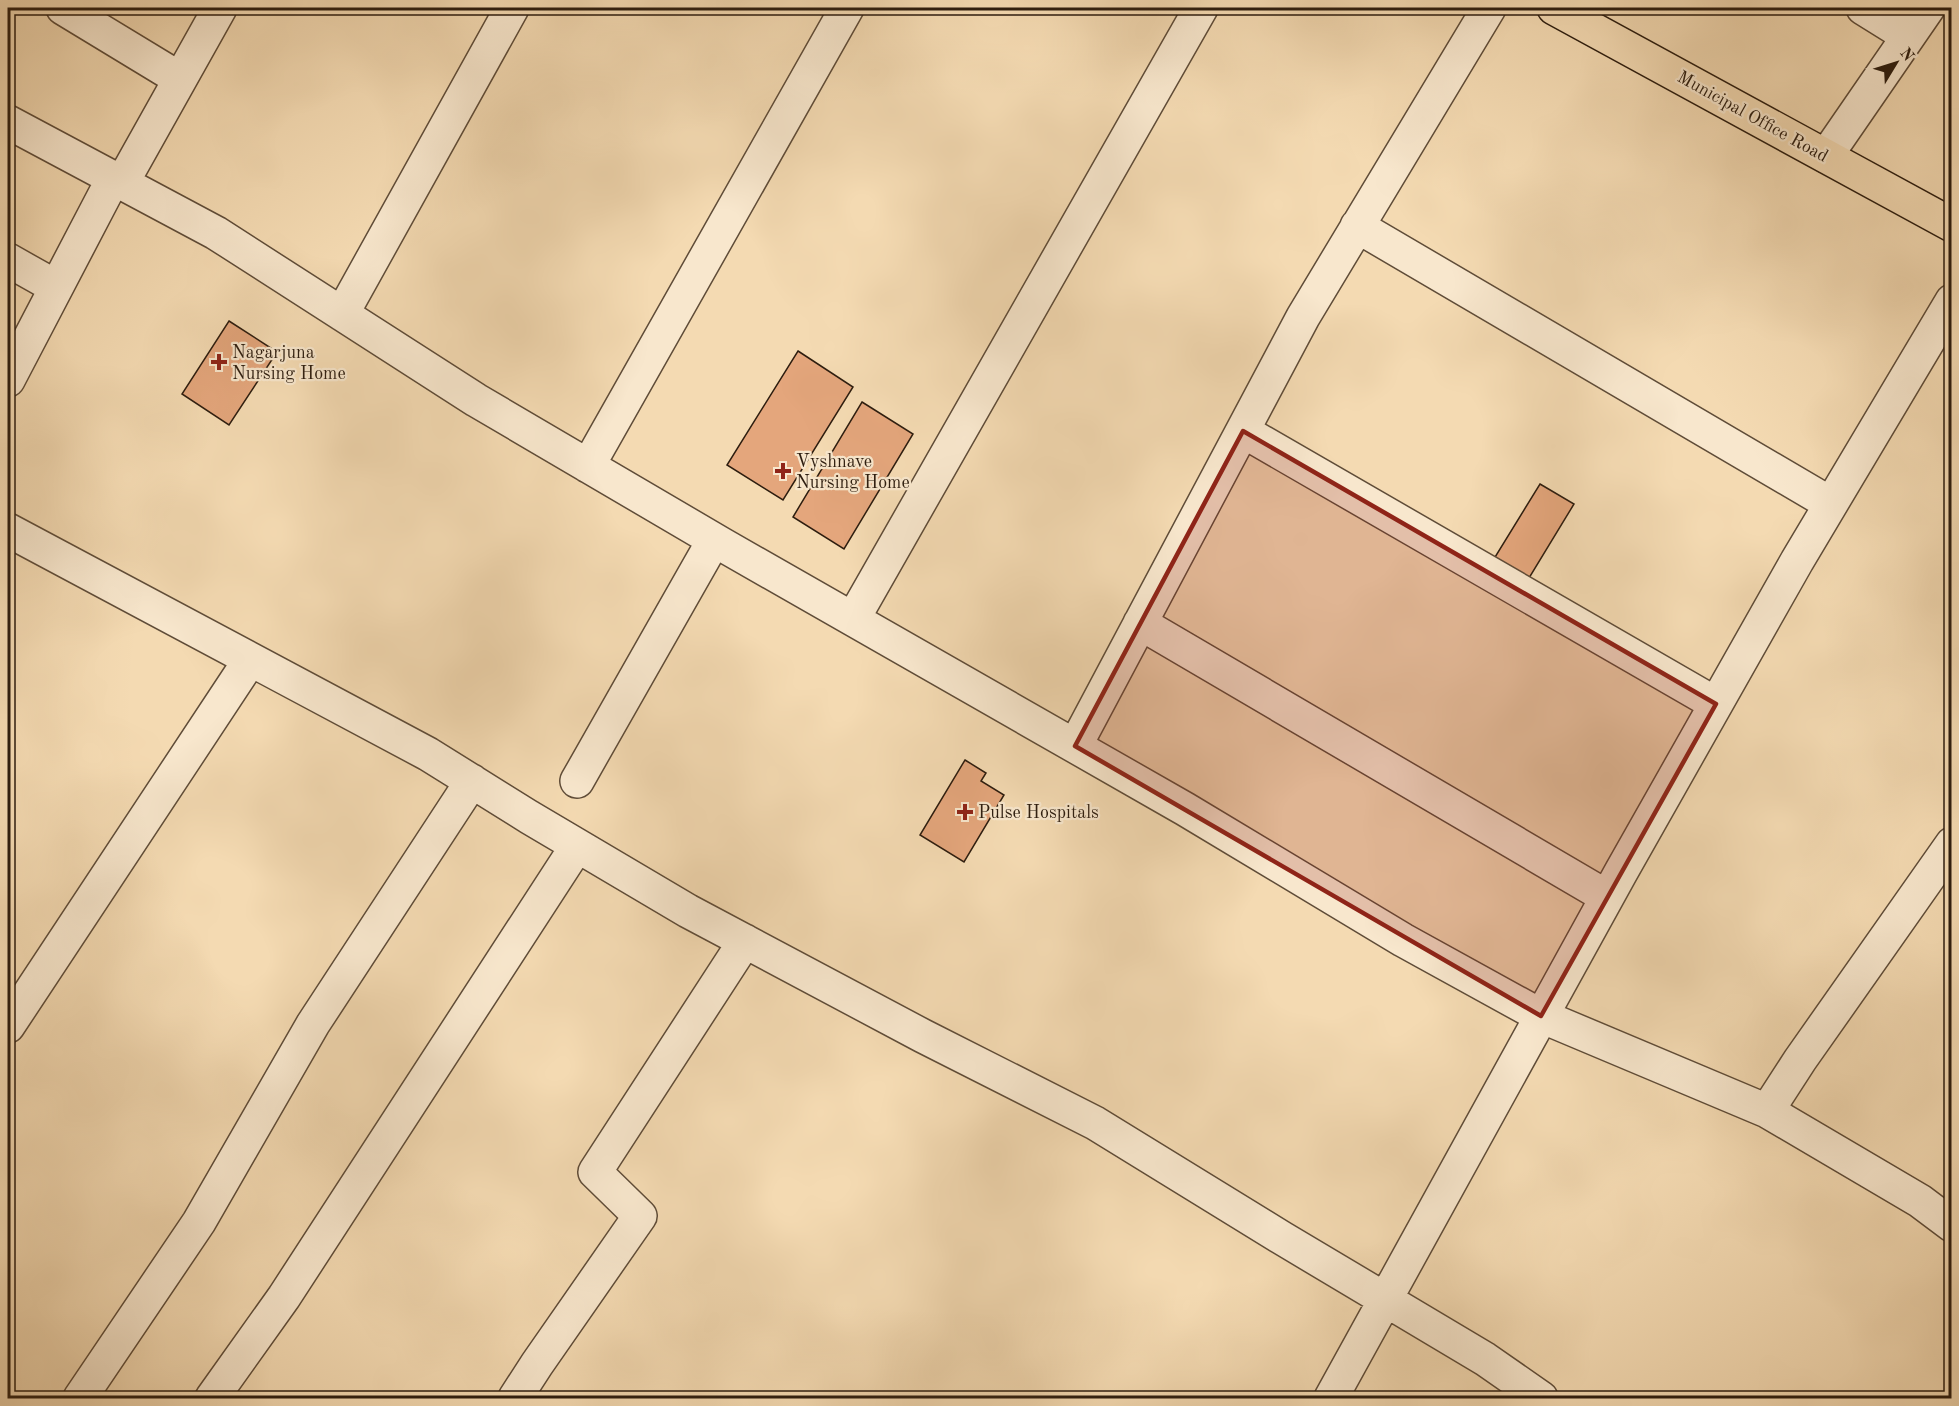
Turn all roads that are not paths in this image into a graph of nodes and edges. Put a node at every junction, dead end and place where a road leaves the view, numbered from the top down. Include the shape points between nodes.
1 (63, 8) edge
2 (220, 8) edge
3 (512, 8) edge
4 (847, 8) edge
5 (1201, 8) edge
6 (1489, 8) edge
7 (1554, 8) edge
8 (1863, 8) edge
9 (1928, 8) edge
10 (1908, 36) junction
11 (180, 79) junction
12 (8, 122) edge
13 (1826, 156) junction
14 (118, 181) junction
15 (1952, 225) edge
16 (1357, 226) junction
17 (8, 260) edge
18 (56, 288) junction
19 (1952, 301) edge
20 (342, 314) junction
21 (8, 380) edge
22 (1243, 431) junction
23 (588, 466) junction
24 (1831, 504) junction
25 (8, 530) edge
26 (714, 540) junction
27 (853, 619) junction
28 (1140, 623) junction
29 (250, 660) junction
30 (1716, 704) junction
31 (1075, 746) junction
32 (472, 781) junction
33 (577, 781) dead end
34 (1952, 844) edge
35 (578, 846) junction
36 (1606, 897) junction
37 (744, 941) junction
38 (1541, 1016) junction
39 (8, 1026) edge
40 (1767, 1111) junction
41 (1952, 1225) edge
42 (1385, 1299) junction
43 (81, 1398) edge
44 (212, 1398) edge
45 (515, 1398) edge
46 (1331, 1398) edge
47 (1541, 1398) edge

1 - 11 street
2 - 11 street
3 - 20 street
4 - 23 street
5 - 27 street
6 - 16 street
7 - 13 main road, Municipal Office Road
8 - 10 street
9 - 10 street
10 - 13 street
11 - 14 street
12 - 14 street
13 - 15 main road, Municipal Office Road
14 - 18 street
14 - 20 street via 216,234
16 - 22 street
16 - 24 street
17 - 18 street
18 - 21 street
19 - 24 street
20 - 23 street
22 - 28 street
22 - 30 street
23 - 26 street
24 - 30 street
25 - 29 street
26 - 27 street
26 - 33 street
27 - 31 street
28 - 31 street
28 - 36 street
29 - 32 street
29 - 39 street
30 - 36 street
31 - 38 street via 1403,940
32 - 35 street
32 - 43 street via 313,1024 199,1222
34 - 40 street
35 - 37 street
35 - 44 street via 284,1297
36 - 38 street
37 - 42 street via 1095,1123
37 - 45 street via 595,1172 640,1216
38 - 40 street
38 - 42 street
40 - 41 street via 1920,1201
42 - 46 street
42 - 47 street

